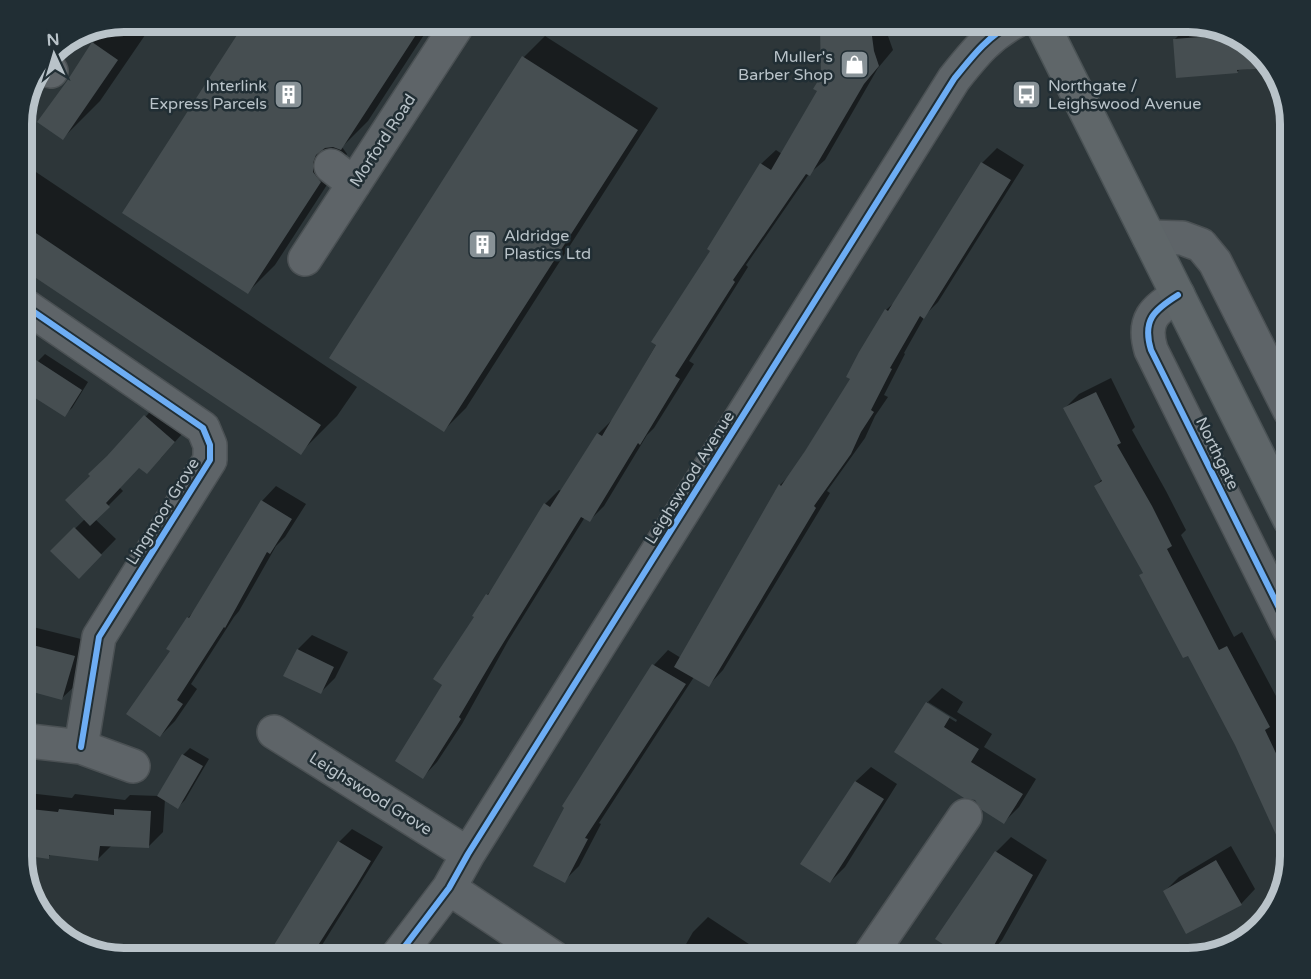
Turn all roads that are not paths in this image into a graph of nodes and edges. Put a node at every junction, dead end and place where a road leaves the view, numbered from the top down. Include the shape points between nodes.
1 (452, 31) edge
2 (998, 31) edge
3 (1046, 31) edge
4 (1149, 237) junction
5 (305, 259) dead end
6 (1178, 295) junction
7 (32, 311) edge
8 (1280, 391) edge
9 (1280, 500) edge
10 (1280, 610) edge
11 (274, 732) dead end
12 (32, 741) edge
13 (81, 747) junction
14 (133, 766) dead end
15 (965, 816) dead end
16 (468, 854) junction
17 (449, 888) junction
18 (404, 948) edge
19 (539, 948) edge
20 (875, 948) edge

1 - 5 street, Morford Road via 342,175
2 - 16 street, Leighswood Avenue via 954,79
3 - 4 main road, Northgate
4 - 6 main road, Northgate
4 - 8 street via 1182,238 1201,245 1215,262
6 - 9 main road, Northgate
6 - 10 street, Northgate via 1153,314 1147,336 1151,350
7 - 13 street, Lingmoor Grove via 203,428 210,445 210,460 99,637
11 - 16 street, Leighswood Grove
12 - 13 street
13 - 14 street
15 - 20 street
16 - 17 street, Leighswood Avenue
17 - 18 street, Leighswood Avenue
17 - 19 street

